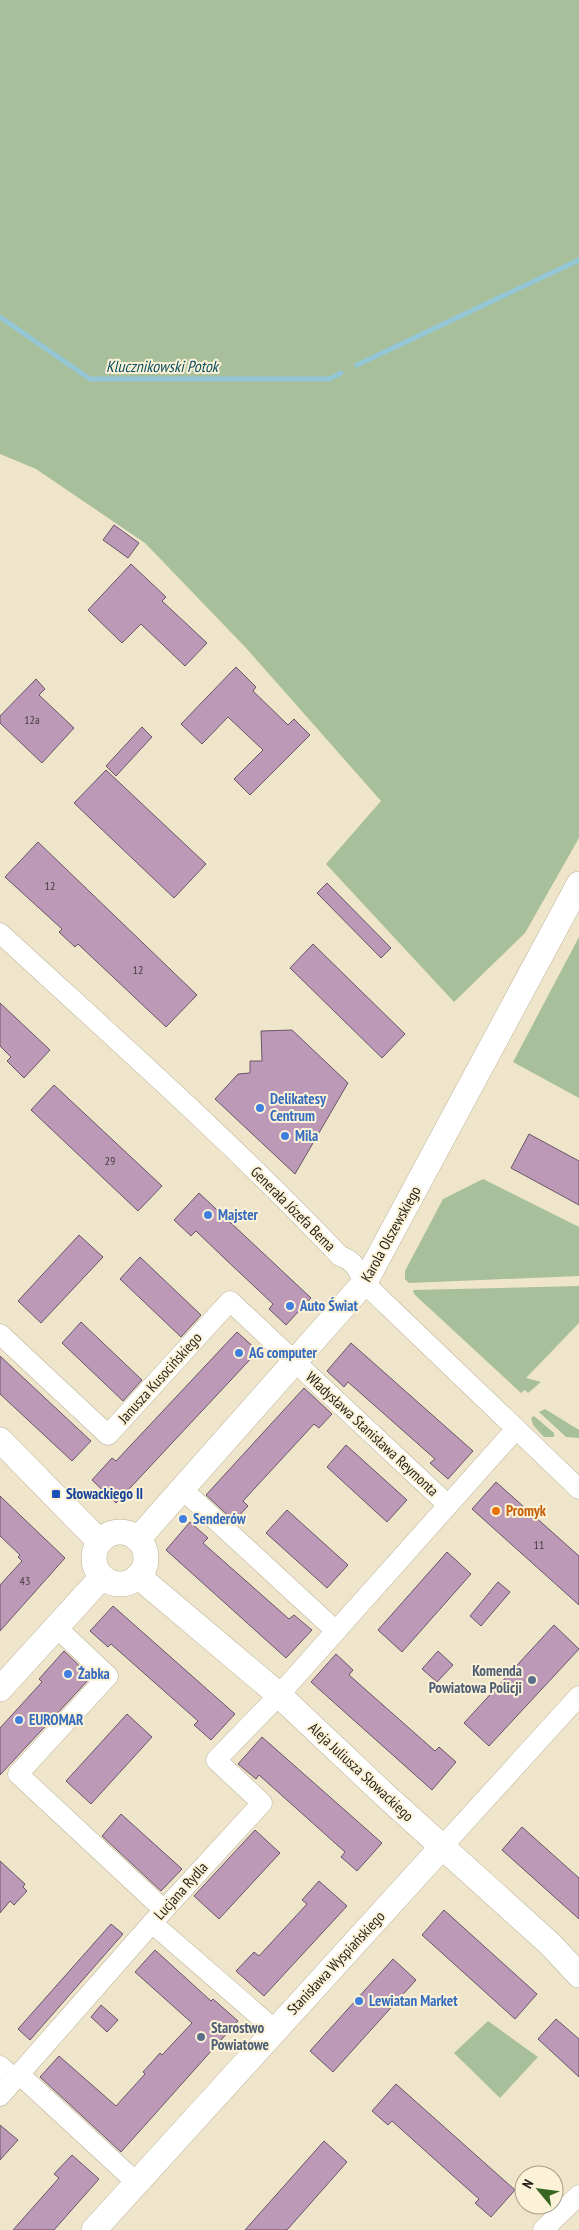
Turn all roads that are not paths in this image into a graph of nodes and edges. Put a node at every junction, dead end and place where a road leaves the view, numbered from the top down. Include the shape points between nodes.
1 (579, 884) edge
2 (0, 933) edge
3 (365, 1282) junction
4 (0, 1334) edge
5 (296, 1363) junction
6 (516, 1429) junction
7 (0, 1440) edge
8 (182, 1489) junction
9 (579, 1489) edge
10 (448, 1506) junction
11 (138, 1539) junction
12 (100, 1541) junction
13 (138, 1576) junction
14 (102, 1577) junction
15 (56, 1627) junction
16 (336, 1631) junction
17 (2, 1684) edge
18 (279, 1695) junction
19 (579, 1696) edge
20 (442, 1847) junction
21 (158, 1917) junction
22 (579, 1975) edge
23 (274, 2029) junction
24 (0, 2066) edge
25 (17, 2077) junction
26 (0, 2096) edge
27 (137, 2183) junction
28 (579, 2195) edge
29 (94, 2230) edge
30 (543, 2230) edge

1 - 3 street, Karola Olszewskiego
2 - 3 street, Generała Józefa Bema via 161,1080 300,1213 340,1256 348,1259 360,1271
3 - 5 street, Karola Olszewskiego
3 - 6 street, Generała Józefa Bema
4 - 5 street, Janusza Kusocińskiego via 108,1435 230,1301
5 - 8 street, Karola Olszewskiego
5 - 10 street, Władysława Stanisława Reymonta
6 - 9 street, Generała Józefa Bema
6 - 10 street, Władysława Stanisława Reymonta
7 - 12 street
8 - 11 street, Karola Olszewskiego
8 - 16 street
10 - 16 street, Władysława Stanisława Reymonta
11 - 12 street via 122,1532
11 - 13 street via 145,1554 143,1570
12 - 14 street via 94,1556 97,1571
13 - 14 street via 116,1584
13 - 18 street, Aleja Juliusza Słowackiego
14 - 15 street
15 - 17 street
15 - 21 street via 108,1676 18,1774
16 - 18 street, Władysława Stanisława Reymonta
18 - 20 street, Aleja Juliusza Słowackiego
18 - 21 street, Lucjana Rydla via 216,1760 262,1803
19 - 20 street, Stanisława Wyspiańskiego
20 - 22 street, Aleja Juliusza Słowackiego via 550,1944
20 - 23 street, Stanisława Wyspiańskiego
21 - 23 street
21 - 25 street, Lucjana Rydla
23 - 27 street, Stanisława Wyspiańskiego
24 - 25 street
25 - 26 street, Lucjana Rydla
25 - 27 street
27 - 29 street, Stanisława Wyspiańskiego
28 - 30 street

